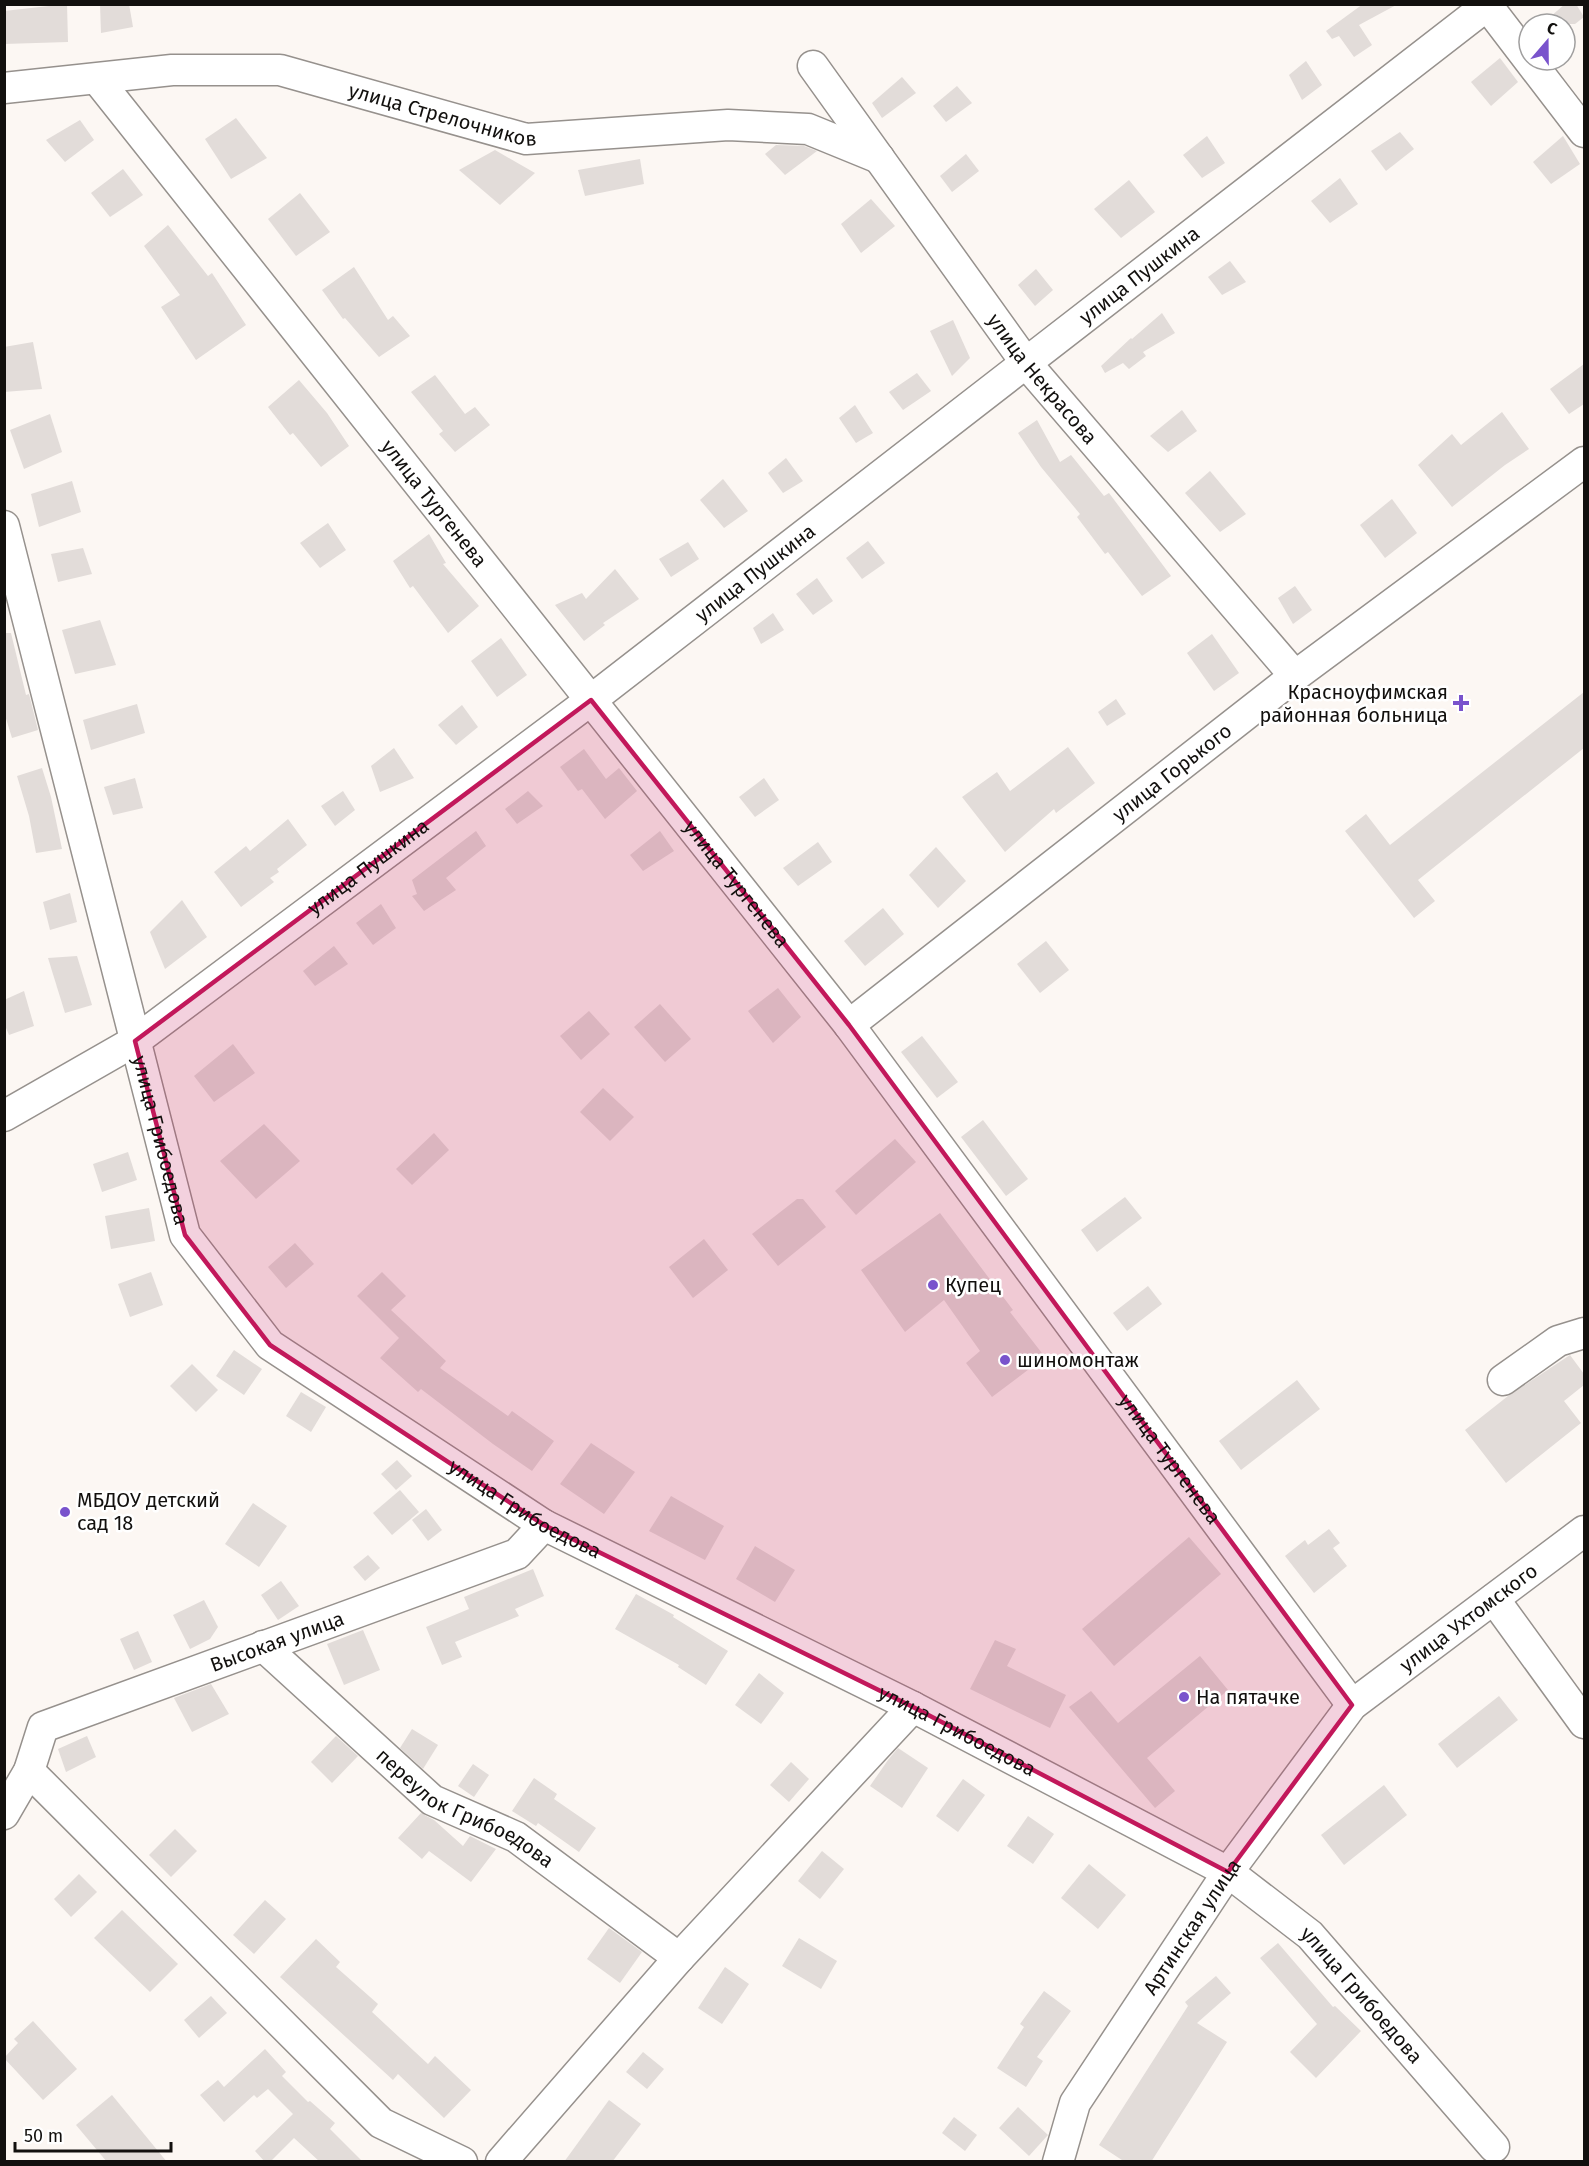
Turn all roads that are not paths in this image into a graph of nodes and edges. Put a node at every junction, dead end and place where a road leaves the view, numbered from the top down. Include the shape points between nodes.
1 (1487, 5) edge
2 (813, 66) dead end
3 (97, 79) junction
4 (4, 88) edge
5 (1584, 132) edge
6 (879, 158) junction
7 (1026, 363) junction
8 (1584, 462) edge
9 (4, 526) edge
10 (1295, 676) junction
11 (591, 700) junction
12 (849, 1025) junction
13 (135, 1041) junction
14 (4, 1116) edge
15 (1584, 1333) edge
16 (1503, 1380) dead end
17 (544, 1525) junction
18 (1584, 1532) edge
19 (1494, 1599) junction
20 (263, 1646) junction
21 (1352, 1705) junction
22 (913, 1707) junction
23 (1584, 1723) edge
24 (29, 1771) junction
25 (4, 1814) edge
26 (1228, 1872) junction
27 (679, 1958) junction
28 (1494, 2147) dead end
29 (462, 2162) edge
30 (501, 2162) edge
31 (1058, 2162) edge

1 - 5 street
1 - 7 street, улица Пушкина
2 - 6 street, улица Некрасова
3 - 4 street, улица Стрелочников
3 - 6 street, улица Стрелочников via 172,70 280,70 526,139 728,125 808,129
3 - 11 street, улица Тургенева
6 - 7 street, улица Некрасова
7 - 10 street, улица Некрасова
7 - 11 street, улица Пушкина
8 - 10 street, улица Горького
9 - 13 street, улица Грибоедова
10 - 12 street, улица Горького
11 - 12 street, улица Тургенева
11 - 13 street, улица Пушкина
12 - 21 street, улица Тургенева
13 - 14 street, улица Пушкина
13 - 17 street, улица Грибоедова via 185,1235 270,1345
15 - 16 street via 1558,1341
17 - 20 street, Высокая улица via 518,1554
17 - 22 street, улица Грибоедова
18 - 19 street, улица Ухтомского
19 - 21 street, улица Ухтомского
19 - 23 street
20 - 24 street, Высокая улица via 43,1727
20 - 27 street, переулок Грибоедова via 432,1800 516,1838
21 - 26 street, Артинская улица
22 - 26 street, улица Грибоедова
22 - 27 street
24 - 25 street, Высокая улица
24 - 29 street via 381,2123
26 - 28 street, улица Грибоедова via 1310,1935
26 - 31 street, Артинская улица via 1075,2103
27 - 30 street

